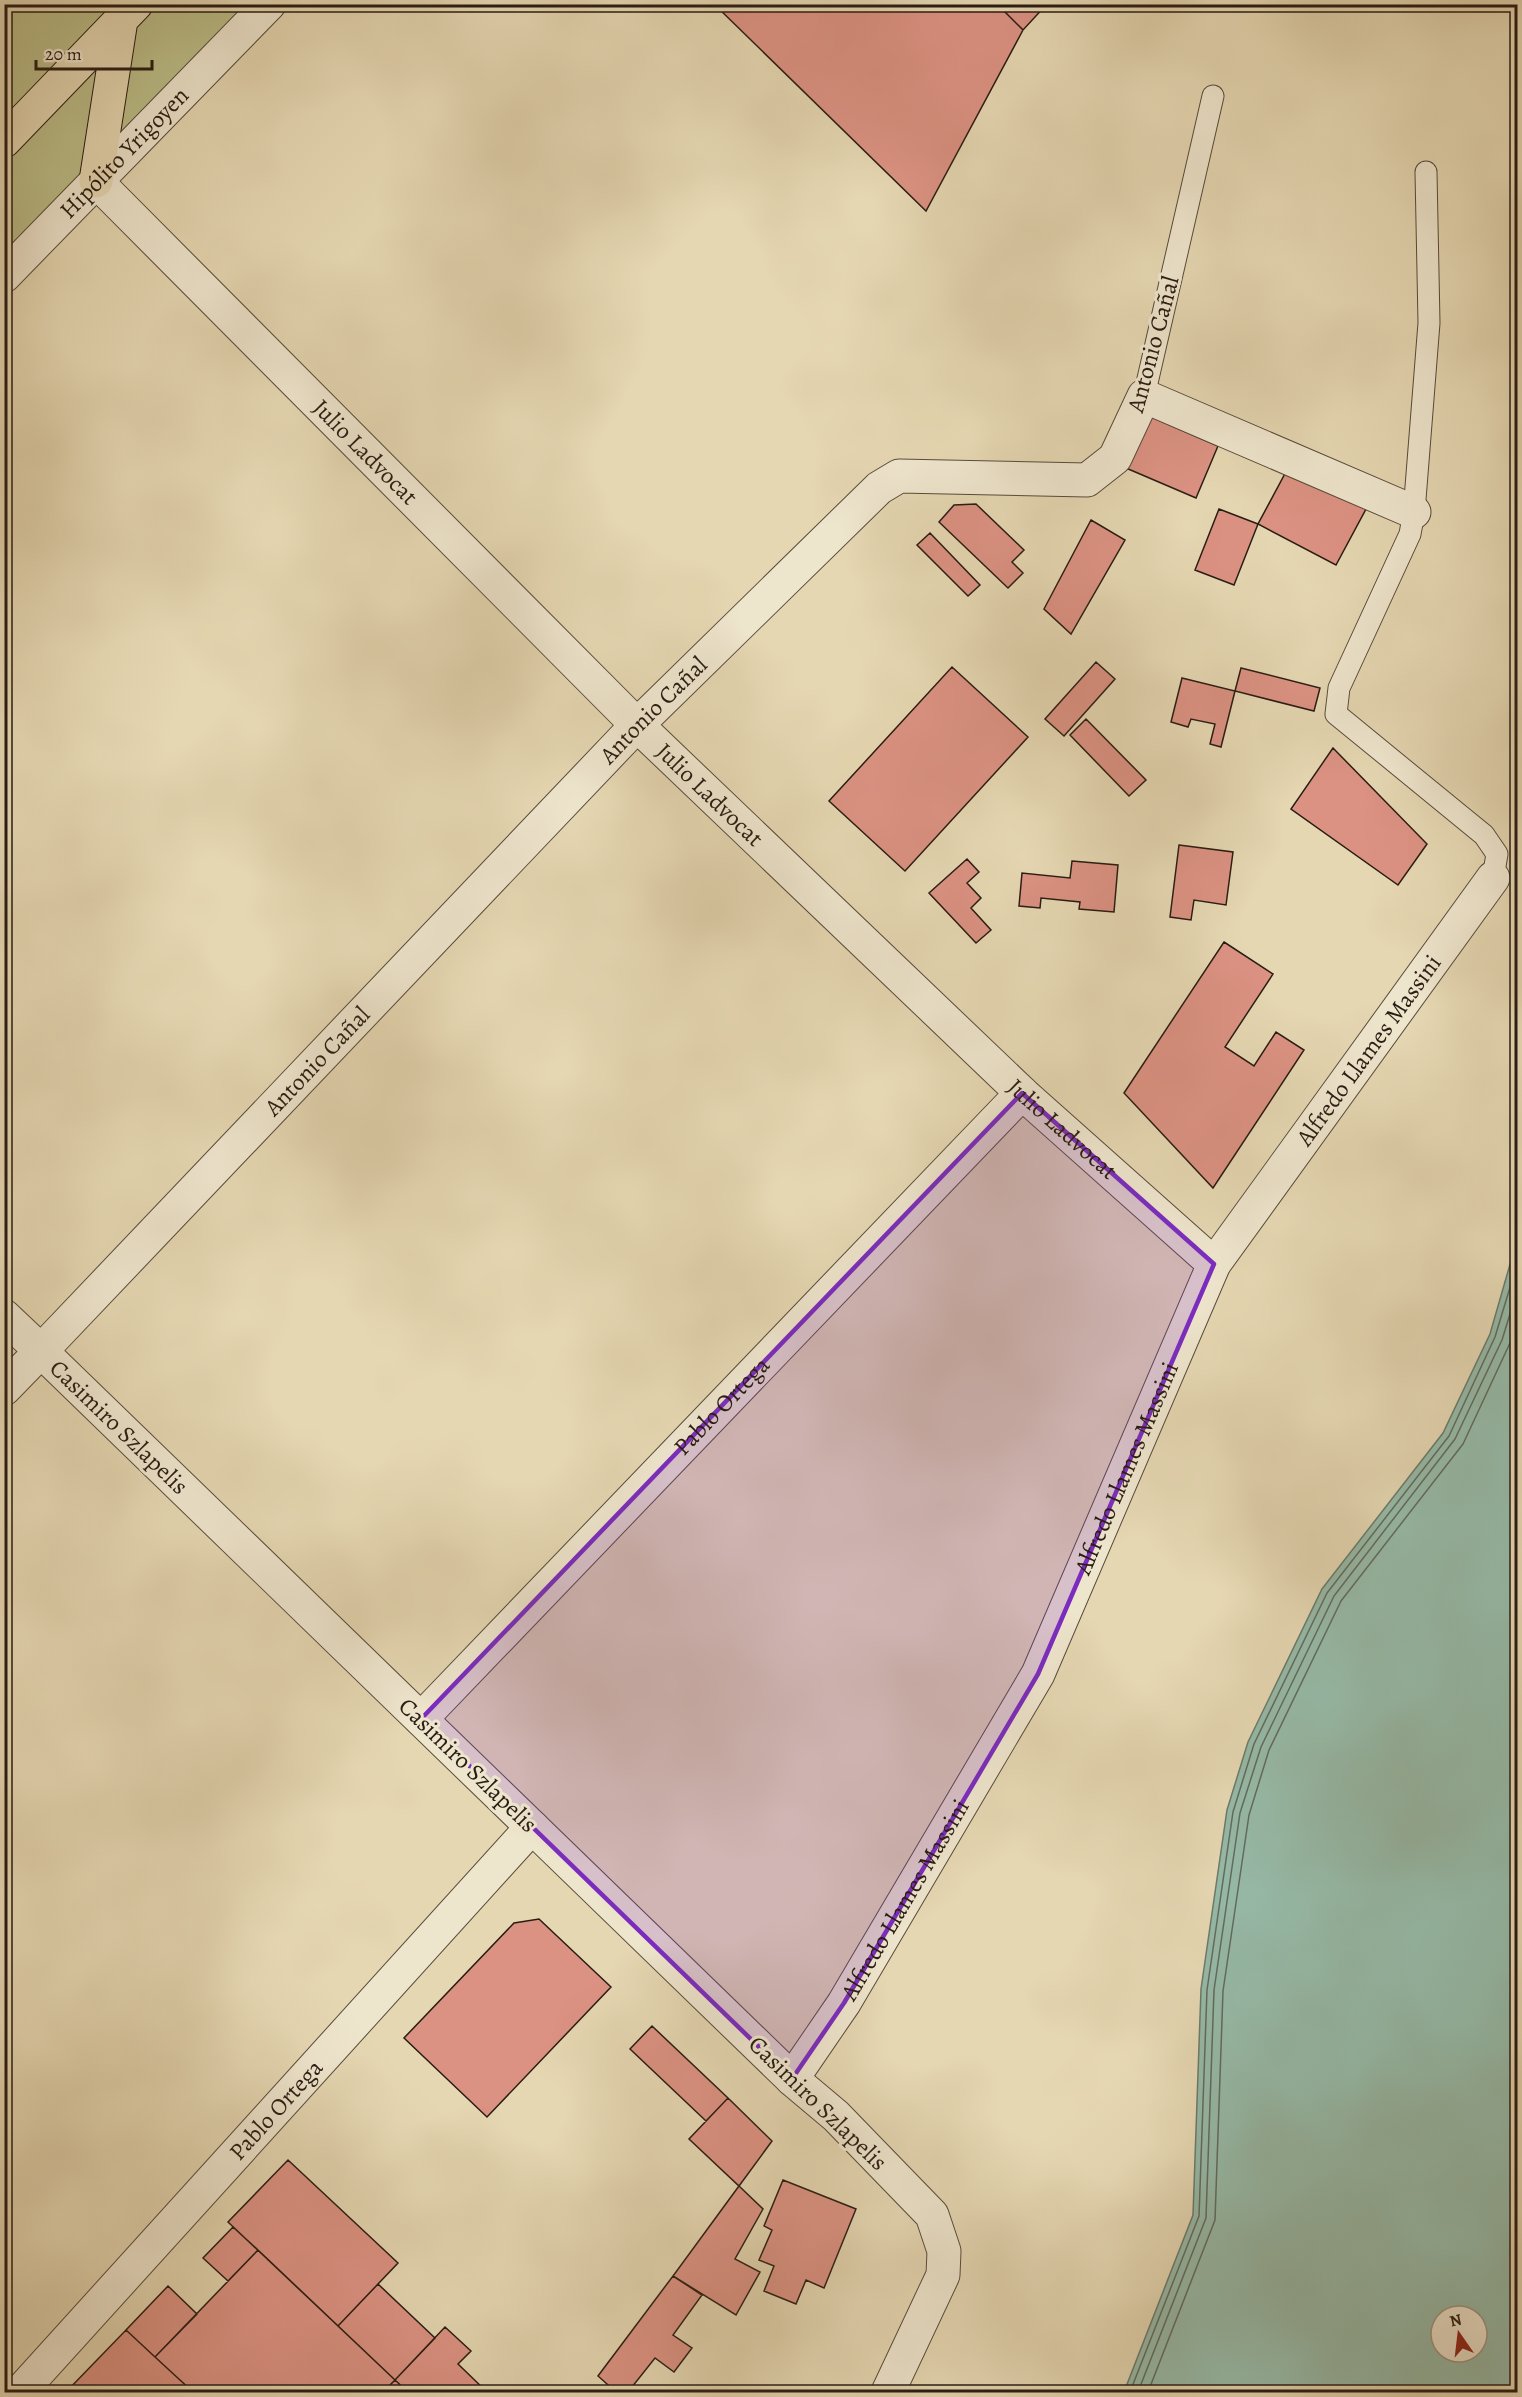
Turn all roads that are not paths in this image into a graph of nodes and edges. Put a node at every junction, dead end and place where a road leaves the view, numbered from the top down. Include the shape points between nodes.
1 (269, 4) edge
2 (128, 12) edge
3 (1213, 96) dead end
4 (4, 141) edge
5 (1426, 172) dead end
6 (96, 181) junction
7 (4, 276) edge
8 (1144, 396) junction
9 (1414, 512) junction
10 (637, 725) junction
11 (1493, 878) joint
12 (1022, 1093) junction
13 (1214, 1264) junction
14 (4, 1316) edge
15 (41, 1351) junction
16 (4, 1389) edge
17 (421, 1719) junction
18 (532, 1827) junction
19 (792, 2079) junction
20 (20, 2392) edge
21 (888, 2392) edge

1 - 6 street, Hipólito Yrigoyen
2 - 4 highway
2 - 6 highway
3 - 8 lane, Antonio Cañal
5 - 9 lane via 1429,323
6 - 7 street, Hipólito Yrigoyen
6 - 10 street, Julio Ladvocat
8 - 9 street
8 - 10 street, Antonio Cañal via 1115,458 1087,480 899,476 879,488
9 - 11 lane via 1410,534 1339,688 1336,714 1484,835 1497,854
10 - 12 street, Julio Ladvocat
10 - 15 street, Antonio Cañal
11 - 13 street, Alfredo Llames Massini
12 - 13 street, Julio Ladvocat
12 - 17 street, Pablo Ortega
13 - 19 street, Alfredo Llames Massini via 1038,1674 844,2003
14 - 15 street, Casimiro Szlapelis
15 - 16 street, Antonio Cañal
15 - 17 street, Casimiro Szlapelis
17 - 18 street, Casimiro Szlapelis
18 - 19 street, Casimiro Szlapelis
18 - 20 street, Pablo Ortega
19 - 21 street, Casimiro Szlapelis via 836,2116 932,2215 944,2251 942,2275

